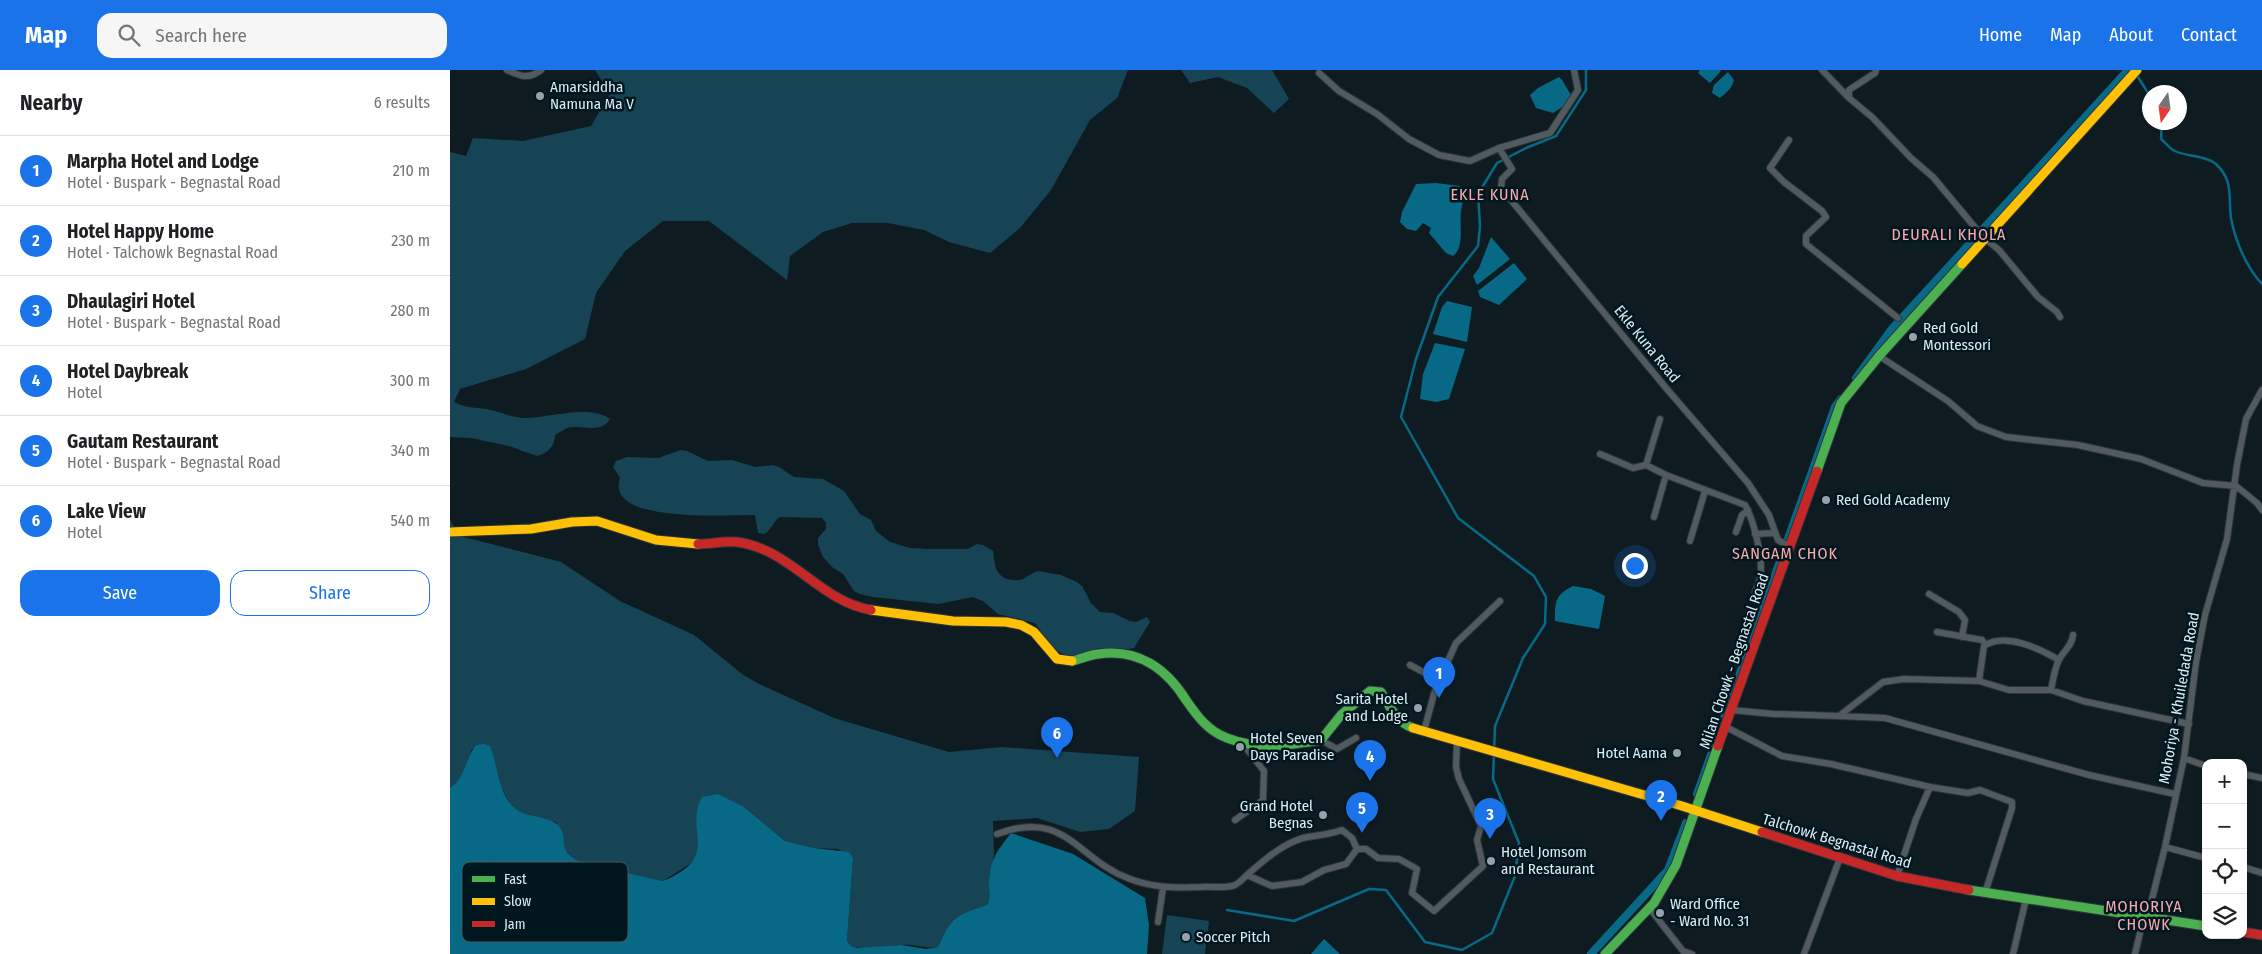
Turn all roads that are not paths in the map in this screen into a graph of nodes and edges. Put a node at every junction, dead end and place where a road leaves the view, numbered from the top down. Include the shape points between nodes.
1 (507, 70) edge
2 (541, 70) edge
3 (1574, 70) edge
4 (1822, 70) edge
5 (1876, 70) edge
6 (2137, 70) edge
7 (1319, 73) dead end
8 (1849, 98) junction
9 (1789, 140) dead end
10 (1499, 148) junction
11 (1984, 239) junction
12 (2060, 317) dead end
13 (1898, 318) dead end
14 (1879, 356) junction
15 (2262, 390) edge
16 (1660, 419) dead end
17 (1600, 454) dead end
18 (1646, 465) junction
19 (1666, 475) junction
20 (2236, 486) junction
21 (1705, 491) junction
22 (1748, 510) junction
23 (2262, 510) edge
24 (1654, 517) dead end
25 (450, 532) edge
26 (1736, 532) dead end
27 (1755, 534) junction
28 (1777, 537) junction
29 (1690, 541) dead end
30 (1789, 546) junction
31 (1929, 594) dead end
32 (1753, 596) dead end
33 (1500, 600) dead end
34 (1937, 632) dead end
35 (2073, 635) dead end
36 (1962, 637) junction
37 (1986, 645) junction
38 (2059, 660) junction
39 (1410, 665) dead end
40 (1440, 681) junction
41 (1979, 681) junction
42 (2051, 690) junction
43 (1731, 710) junction
44 (1839, 716) junction
45 (2188, 724) junction
46 (1726, 728) junction
47 (1424, 731) junction
48 (1356, 738) dead end
49 (1321, 740) junction
50 (1457, 740) junction
51 (1243, 744) junction
52 (2184, 758) junction
53 (2202, 765) edge
54 (2247, 775) edge
55 (2262, 778) edge
56 (1930, 787) junction
57 (2175, 794) junction
58 (1695, 811) junction
59 (1235, 820) dead end
60 (997, 834) dead end
61 (2165, 847) junction
62 (1357, 849) junction
63 (2202, 857) edge
64 (1840, 858) junction
65 (2247, 868) edge
66 (2262, 873) edge
67 (1247, 875) junction
68 (1897, 876) junction
69 (1163, 888) junction
70 (1985, 893) junction
71 (2026, 899) junction
72 (1650, 909) junction
73 (2144, 916) junction
74 (1158, 922) dead end
75 (2202, 925) edge
76 (2247, 933) edge
77 (2262, 935) edge
78 (1605, 954) edge
79 (1692, 954) edge
80 (1804, 954) edge
81 (2013, 954) edge
82 (2135, 954) edge

1 - 2 street via 526,77
3 - 10 street via 1578,90 1550,133
4 - 8 street
5 - 8 street via 1849,90
6 - 11 main road, Milan Chowk - Begnastal Road
7 - 10 street via 1409,139 1440,155 1470,161
8 - 11 street via 1933,177
9 - 13 street via 1770,168 1826,217 1806,236 1806,244
10 - 28 street, Ekle Kuna Road via 1512,169 1502,180 1501,188 1748,483 1769,515
11 - 12 street via 1999,250 2038,297
11 - 14 main road, Milan Chowk - Begnastal Road
14 - 20 street via 1948,401 1977,426 2006,436 2078,445 2141,459 2203,483
14 - 30 main road, Milan Chowk - Begnastal Road via 1841,403
15 - 20 street, Mohoriya - Khuiledada Road via 2246,419
16 - 18 street
17 - 18 street via 1633,468
18 - 19 street
19 - 21 street
19 - 24 street
20 - 23 street
20 - 45 street, Mohoriya - Khuiledada Road via 2227,539 2205,615
21 - 22 street via 1739,502
21 - 29 street
22 - 26 street via 1742,515
22 - 27 street
25 - 51 main road via 532,529 596,521 665,542 700,545 738,542 764,549 796,567 840,602 860,608 959,622 984,621 1025,626 1041,637 1054,656 1064,661 1084,659 1093,654 1146,660 1160,666 1201,720 1221,735
27 - 28 street
27 - 32 street via 1761,578
28 - 30 street
30 - 43 main road, Milan Chowk - Begnastal Road
31 - 36 street via 1959,612 1965,620
33 - 40 street via 1456,643
34 - 36 street
35 - 38 street
36 - 37 street via 1982,640
37 - 38 street via 2004,639 2031,646
37 - 41 street
38 - 42 street
39 - 40 street
40 - 47 street
41 - 42 street via 2009,690
41 - 44 street via 1904,679 1883,682
42 - 45 street via 2083,701
43 - 44 street
43 - 46 main road, Milan Chowk - Begnastal Road
44 - 57 street via 1885,718 2089,776
45 - 52 street, Mohoriya - Khuiledada Road
46 - 56 street via 1782,756
46 - 58 main road, Milan Chowk - Begnastal Road
47 - 49 main road, Talchowk Begnastal Road via 1406,726 1381,692 1374,690 1341,715
47 - 50 main road, Talchowk Begnastal Road
48 - 49 street via 1337,749
49 - 51 main road via 1293,744
50 - 58 main road, Talchowk Begnastal Road
50 - 62 street via 1456,767 1481,826 1477,840 1483,866 1434,911 1412,893 1417,869 1399,859 1378,858 1366,849
51 - 59 street via 1264,771 1263,800
52 - 53 street
52 - 57 street, Mohoriya - Khuiledada Road
54 - 55 street
56 - 68 street
56 - 70 street via 1968,794 1980,790 2012,802
57 - 61 street, Mohoriya - Khuiledada Road
58 - 64 main road, Talchowk Begnastal Road
58 - 72 main road, Milan Chowk - Begnastal Road via 1676,865
60 - 69 street via 1025,826 1049,830 1071,840 1128,879
61 - 63 street
61 - 73 street, Mohoriya - Khuiledada Road
62 - 67 street via 1346,864 1324,870 1302,882 1272,886
62 - 67 street via 1352,838 1342,830 1327,836 1302,838 1267,857
64 - 68 main road, Talchowk Begnastal Road
64 - 80 street
65 - 66 street
67 - 69 street via 1235,885
68 - 70 main road, Talchowk Begnastal Road
69 - 74 street
70 - 71 main road, Talchowk Begnastal Road
71 - 73 main road, Talchowk Begnastal Road
71 - 81 street
72 - 78 main road, Milan Chowk - Begnastal Road
72 - 79 street via 1683,951
73 - 75 main road, Talchowk Begnastal Road
73 - 82 street, Mohoriya - Khuiledada Road
76 - 77 main road

